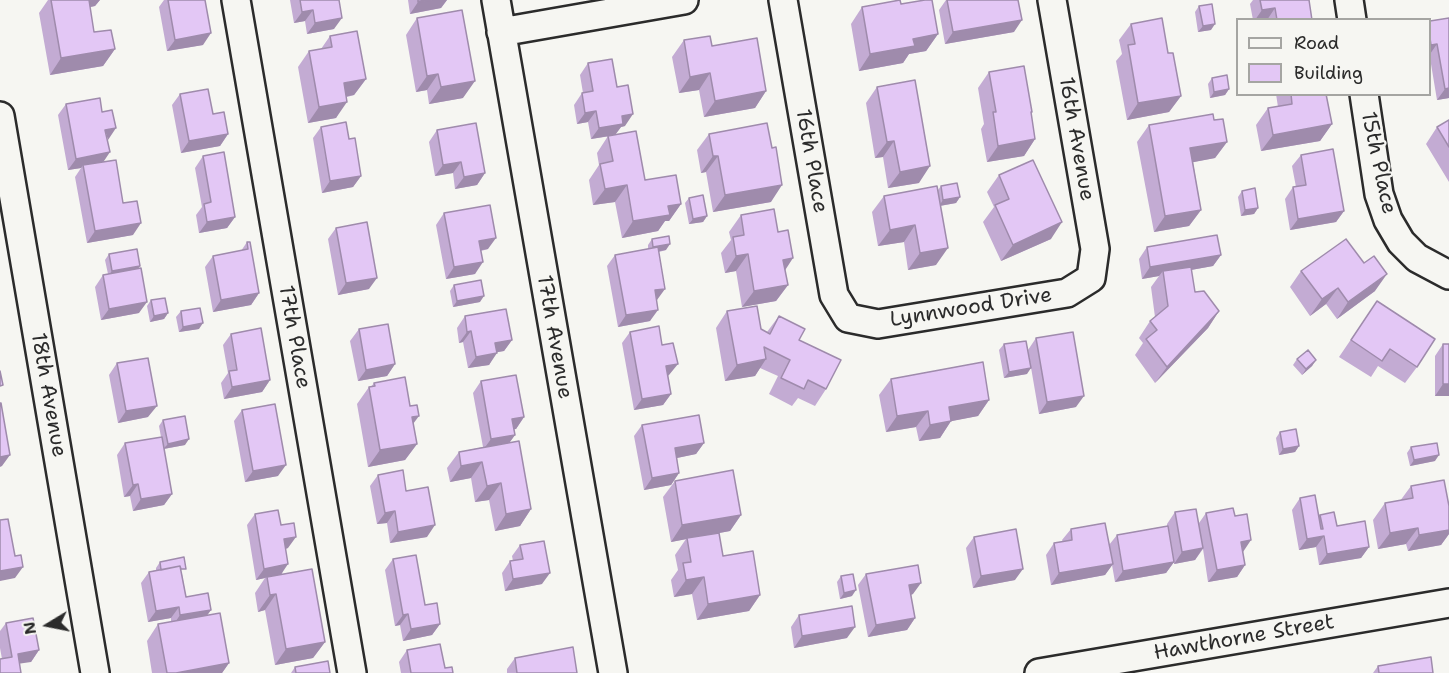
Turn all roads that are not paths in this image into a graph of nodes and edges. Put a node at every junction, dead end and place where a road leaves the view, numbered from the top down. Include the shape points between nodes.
1 (236, 0) edge
2 (496, 0) edge
3 (684, 0) edge
4 (783, 0) edge
5 (1052, 0) edge
6 (1349, 0) edge
7 (1352, 18) edge
8 (501, 32) junction
9 (1364, 96) edge
10 (0, 116) edge
11 (1449, 275) edge
12 (1091, 278) joint
13 (848, 318) joint
14 (1449, 603) edge
15 (95, 673) edge
16 (352, 673) edge
17 (613, 673) edge
18 (1039, 673) edge

1 - 16 street, 17th Place
2 - 8 street, 17th Avenue
3 - 8 street
4 - 13 street, 16th Place via 834,295
5 - 12 street, 16th Avenue via 1095,249
6 - 7 street
8 - 17 street, 17th Avenue
9 - 11 street, 15th Place via 1379,194 1388,220 1401,242 1417,258
10 - 15 street, 18th Avenue
12 - 13 street, Lynnwood Drive via 1067,293 878,324
14 - 18 street, Hawthorne Street

